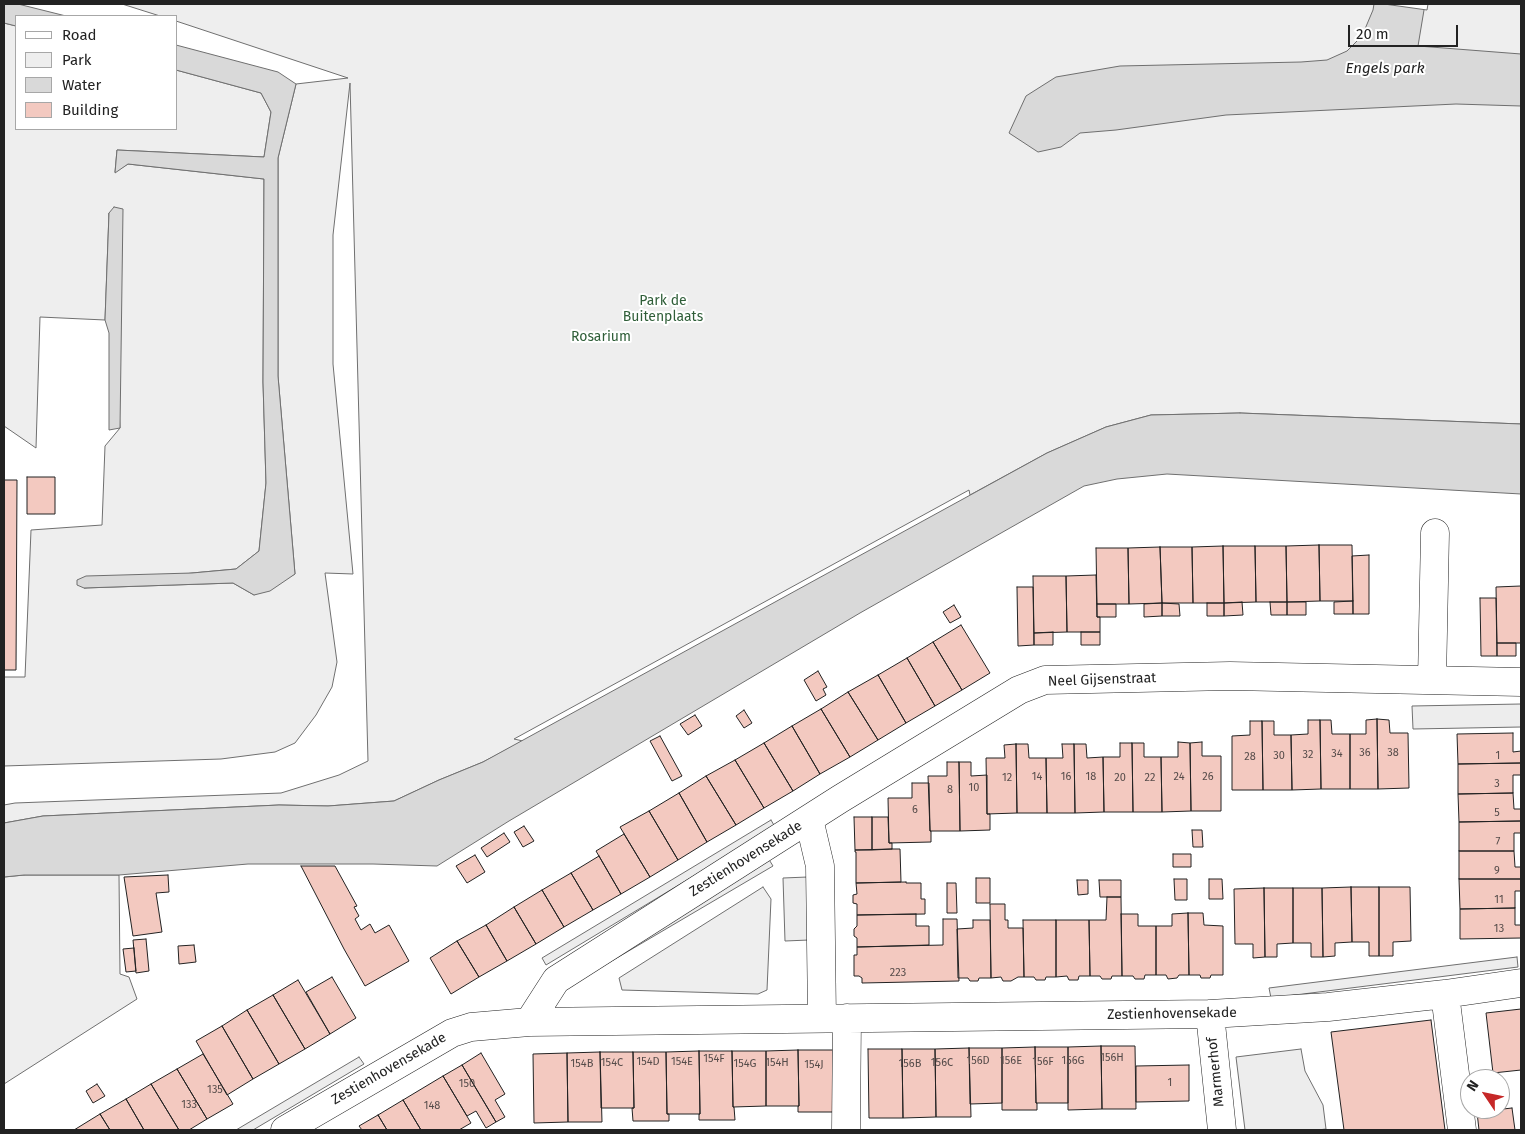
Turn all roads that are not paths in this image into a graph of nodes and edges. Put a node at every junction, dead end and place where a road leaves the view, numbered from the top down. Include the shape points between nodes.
1 (1436, 533) dead end
2 (1432, 680) junction
3 (1521, 682) edge
4 (808, 819) junction
5 (1521, 983) edge
6 (1445, 994) junction
7 (1210, 1014) junction
8 (834, 1018) junction
9 (529, 1022) junction
10 (285, 1130) edge
11 (846, 1130) edge
12 (1222, 1130) edge
13 (1462, 1130) edge

1 - 2 street
2 - 3 street, Neel Gijsenstraat
2 - 4 street, Neel Gijsenstraat via 1230,676 1045,680 1019,690
4 - 8 street, Zestienhovensekade via 820,866
4 - 9 street, Zestienhovensekade via 556,980
5 - 6 street, Zestienhovensekade
6 - 7 street, Zestienhovensekade via 1328,1008
6 - 13 street
7 - 8 street, Zestienhovensekade
7 - 12 street, Marmerhof
8 - 9 street, Zestienhovensekade
8 - 11 street
9 - 10 street, Zestienhovensekade via 471,1027 452,1032

